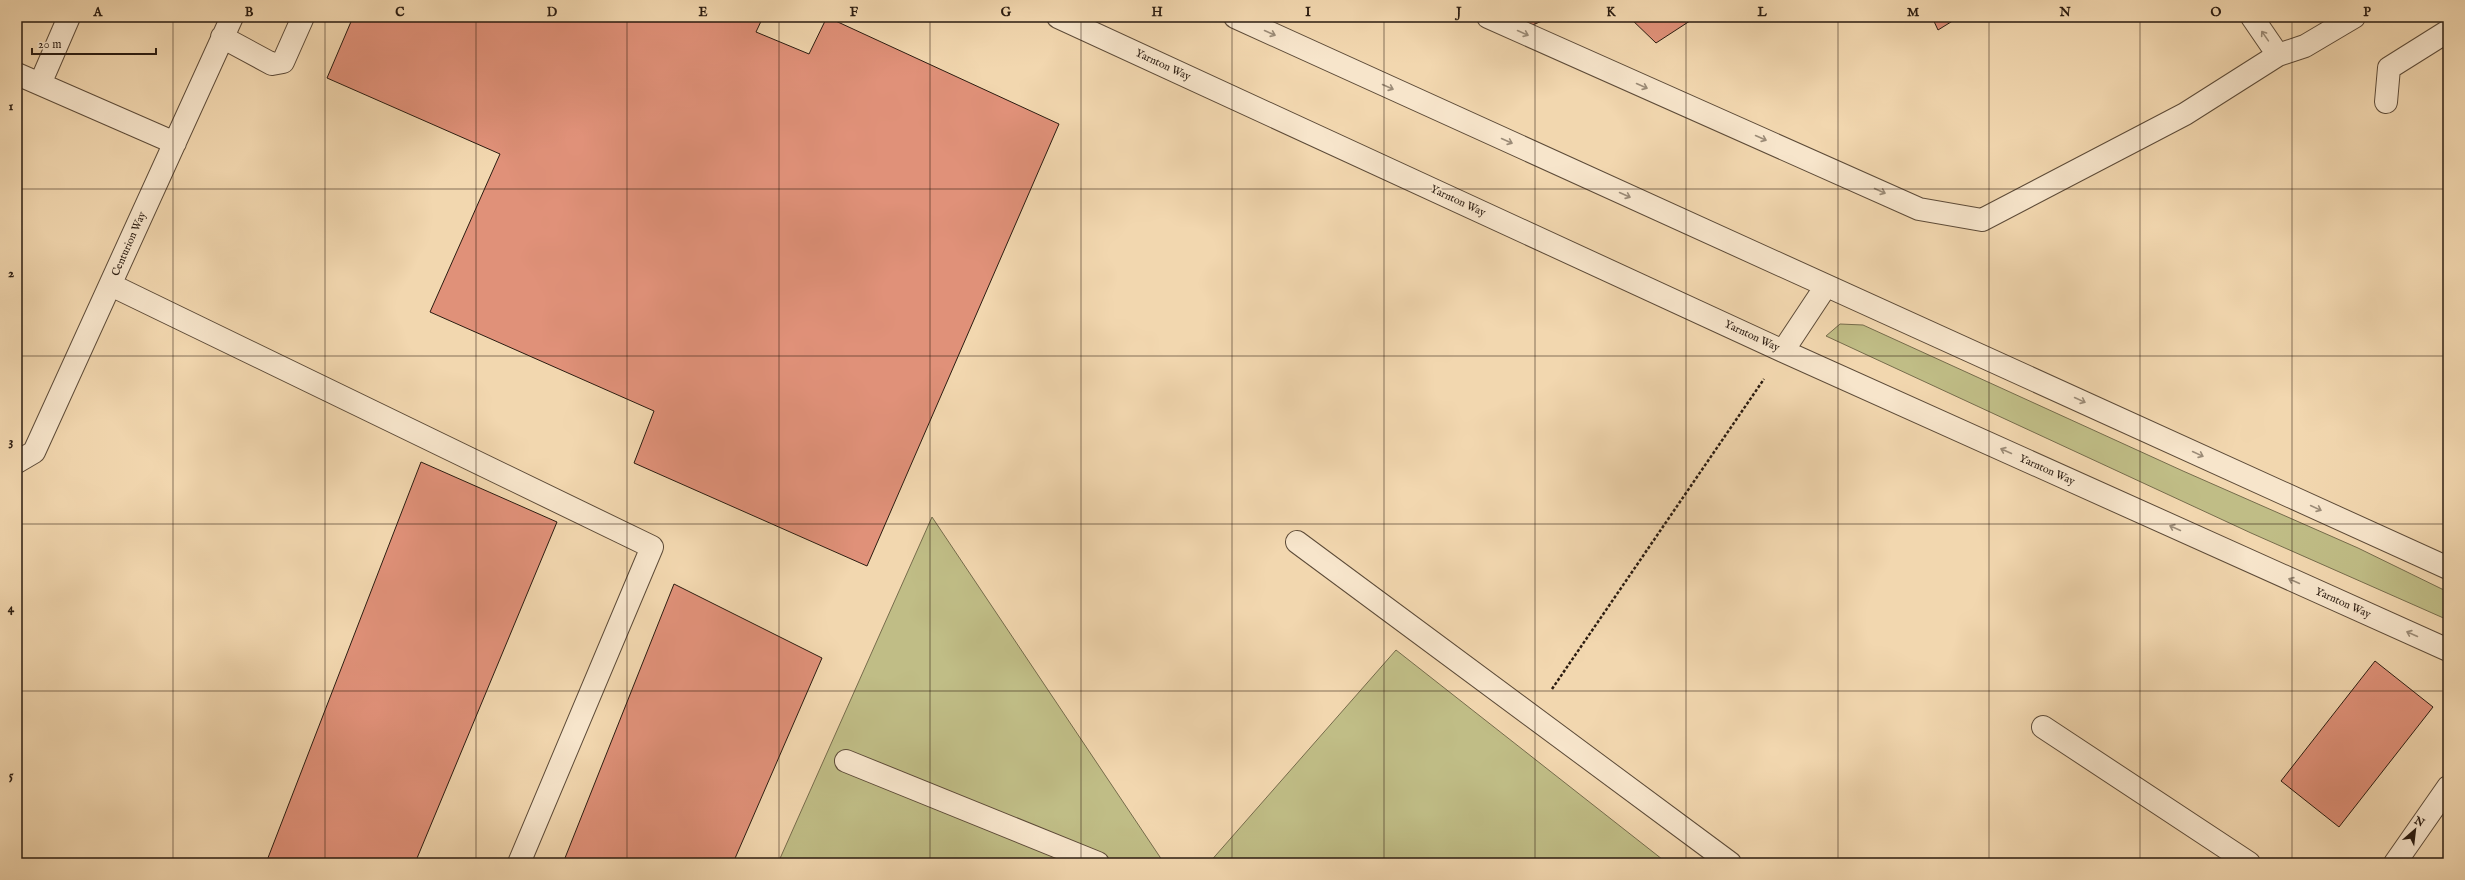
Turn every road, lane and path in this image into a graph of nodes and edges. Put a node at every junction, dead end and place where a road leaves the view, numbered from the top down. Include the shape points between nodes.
1 (69, 17) edge
2 (232, 17) edge
3 (302, 17) edge
4 (1058, 17) edge
5 (1235, 17) edge
6 (1488, 17) edge
7 (2252, 17) edge
8 (2354, 17) edge
9 (2448, 31) edge
10 (222, 37) junction
11 (2278, 55) junction
12 (17, 74) edge
13 (40, 84) junction
14 (2386, 102) dead end
15 (175, 143) junction
16 (110, 285) junction
17 (1826, 286) junction
18 (1783, 351) junction
19 (17, 462) edge
20 (1297, 542) dead end
21 (2448, 568) edge
22 (2448, 650) edge
23 (1533, 717) junction
24 (2043, 727) dead end
25 (846, 761) dead end
26 (2448, 787) edge
27 (519, 863) edge
28 (1098, 863) edge
29 (1730, 863) edge
30 (2249, 863) edge
31 (2395, 863) edge

1 - 13 street
2 - 10 street, Centurion Way
3 - 10 street via 283,62 277,65
4 - 18 street, Yarnton Way
5 -> 17 street
6 -> 11 street via 1919,208 1982,220 2185,114
11 -> 7 street
8 - 11 street via 2305,46
9 - 14 street via 2389,68
10 - 15 street, Centurion Way
12 - 13 street
13 - 15 street
15 - 16 street, Centurion Way
16 - 19 street, Centurion Way via 34,452
16 - 27 street via 652,547
17 - 18 street
17 -> 21 street
22 -> 18 street, Yarnton Way
18 - 23 path
20 - 23 street
23 - 29 street
24 - 30 street
25 - 28 street
26 - 31 street

